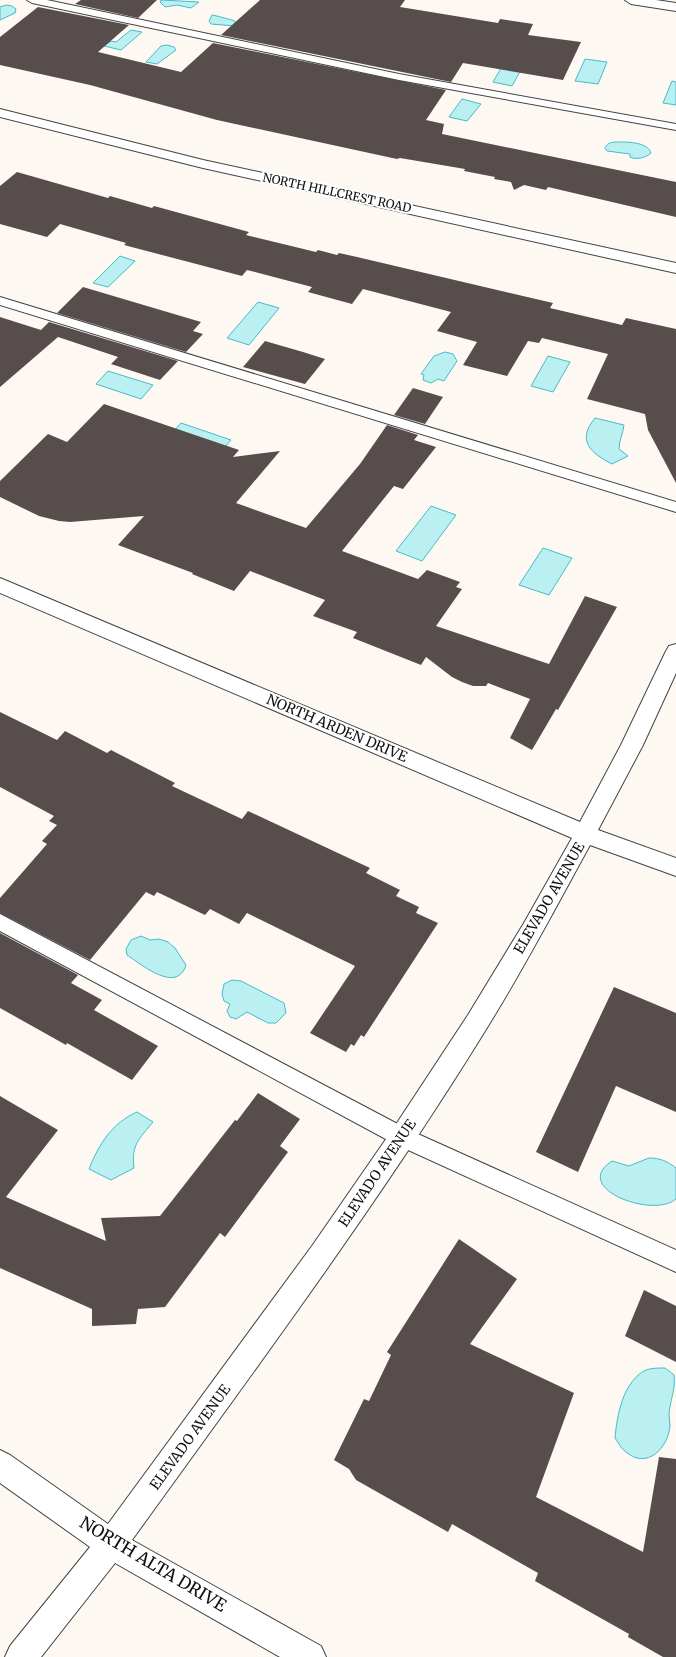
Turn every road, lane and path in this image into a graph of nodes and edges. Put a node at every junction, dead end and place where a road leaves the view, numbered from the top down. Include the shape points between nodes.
1 (32, 0) edge
2 (631, 0) edge
3 (676, 7) edge
4 (0, 113) edge
5 (676, 127) edge
6 (676, 268) edge
7 (0, 301) edge
8 (676, 507) edge
9 (0, 585) edge
10 (676, 651) edge
11 (586, 834) junction
12 (676, 866) edge
13 (0, 922) edge
14 (402, 1137) junction
15 (676, 1261) edge
16 (0, 1465) edge
17 (111, 1544) junction
18 (20, 1657) edge
19 (310, 1657) edge

1 - 5 lane via 399,77
2 - 3 street
4 - 6 street, NORTH HILLCREST ROAD via 203,164
7 - 8 lane
9 - 11 street, NORTH ARDEN DRIVE
10 - 11 street, ELEVADO AVENUE
11 - 12 street, NORTH ARDEN DRIVE
11 - 14 street, ELEVADO AVENUE via 477,1023
13 - 14 lane
14 - 15 lane
14 - 17 street, ELEVADO AVENUE via 321,1255
16 - 17 street, NORTH ALTA DRIVE
17 - 18 street, ELEVADO AVENUE
17 - 19 street, NORTH ALTA DRIVE

